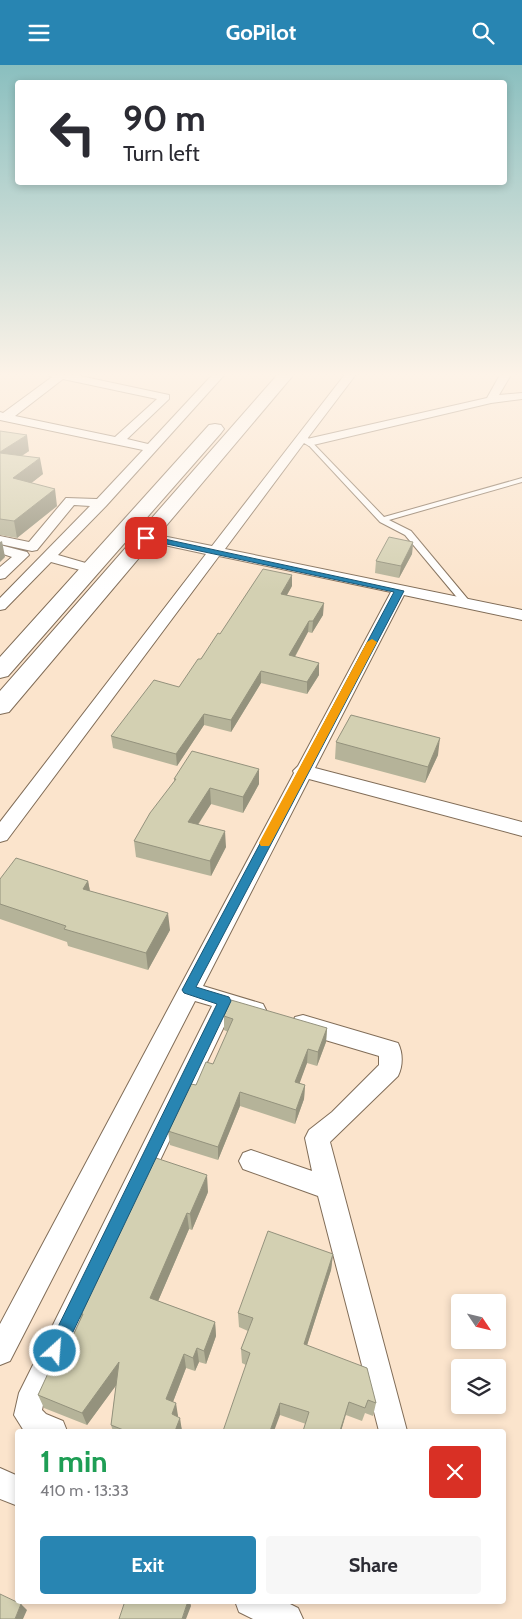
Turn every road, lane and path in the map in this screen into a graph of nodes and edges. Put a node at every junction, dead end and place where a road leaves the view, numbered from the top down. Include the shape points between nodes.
1 (134, 446) edge
2 (154, 446) edge
3 (200, 446) edge
4 (225, 446) edge
5 (301, 446) edge
6 (312, 446) edge
7 (151, 449) junction
8 (522, 479) edge
9 (101, 503) junction
10 (383, 520) junction
11 (123, 533) junction
12 (146, 538) junction
13 (0, 540) edge
14 (0, 549) edge
15 (215, 552) junction
16 (48, 557) junction
17 (91, 569) junction
18 (0, 575) edge
19 (399, 591) junction
20 (6, 592) edge
21 (468, 605) junction
22 (0, 606) edge
23 (522, 615) edge
24 (0, 671) edge
25 (0, 706) edge
26 (302, 771) junction
27 (522, 829) edge
28 (0, 835) edge
29 (188, 990) junction
30 (225, 1001) junction
31 (251, 1161) dead end
32 (328, 1188) junction
33 (0, 1351) edge
34 (48, 1429) edge
35 (392, 1429) edge
36 (0, 1483) edge
37 (15, 1490) edge
38 (256, 1604) edge
39 (287, 1619) edge

1 - 7 street
2 - 7 street
3 - 11 street
4 - 12 street
5 - 15 street
6 - 10 lane
7 - 9 street
8 - 10 lane
9 - 13 street via 71,501 32,547
9 - 16 street
10 - 21 lane via 408,533
11 - 12 street
11 - 17 street
12 - 15 street
12 - 25 street
14 - 18 street via 22,555
15 - 19 street
15 - 28 street
16 - 17 street
16 - 20 street
17 - 24 street
19 - 21 street
19 - 26 street
20 - 22 street
21 - 23 street
26 - 27 street
26 - 29 street
29 - 30 street
29 - 33 street
30 - 32 street via 390,1050 390,1069 317,1138
30 - 34 street via 30,1403 28,1415 36,1424
31 - 32 street
32 - 35 street
36 - 37 street
38 - 39 street

